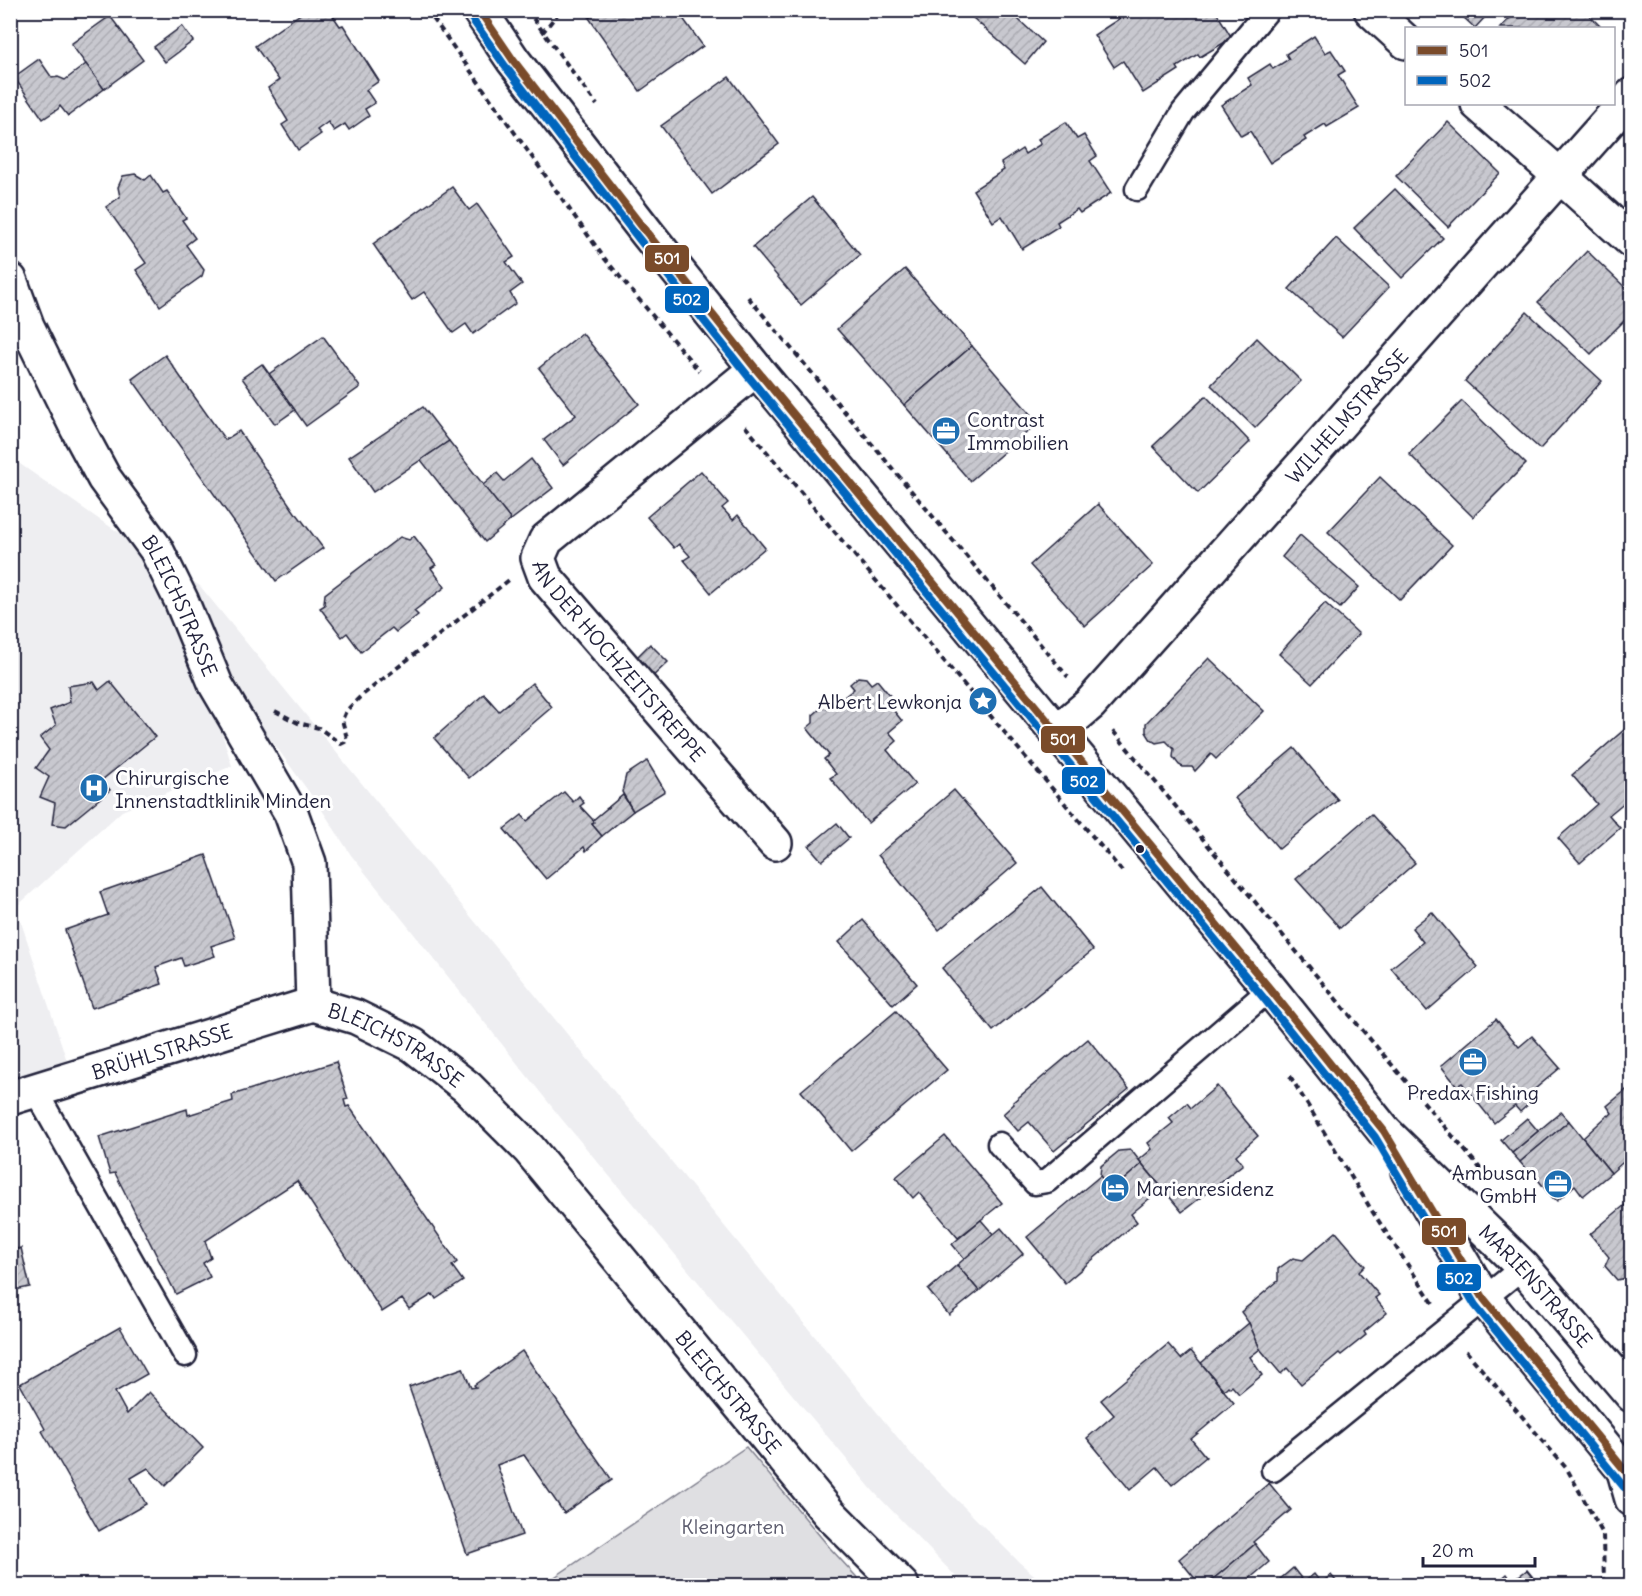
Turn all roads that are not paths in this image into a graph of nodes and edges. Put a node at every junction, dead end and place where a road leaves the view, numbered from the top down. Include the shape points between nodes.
1 (479, 10) edge
2 (1268, 10) edge
3 (1371, 10) edge
4 (1405, 40) edge
5 (1632, 95) edge
6 (1479, 105) edge
7 (1559, 175) junction
8 (1137, 189) dead end
9 (1632, 241) edge
10 (10, 280) edge
11 (756, 369) junction
12 (1057, 732) junction
13 (775, 843) dead end
14 (1270, 989) junction
15 (313, 1004) junction
16 (23, 1094) edge
17 (1384, 1131) junction
18 (999, 1144) dead end
19 (1523, 1267) junction
20 (1484, 1299) junction
21 (185, 1355) dead end
22 (1632, 1395) edge
23 (1273, 1470) dead end
24 (1629, 1483) edge
25 (902, 1586) edge

1 - 11 street, MARIENSTRASSE via 513,60
2 - 8 lane via 1183,112
3 - 4 street
5 - 7 street, WILHELMSTRASSE
6 - 7 street
7 - 9 street
7 - 12 street, WILHELMSTRASSE via 1090,704
10 - 15 street, BLEICHSTRASSE via 27,326 77,428 104,478 156,549 216,685 291,813 309,862
11 - 12 street, MARIENSTRASSE
11 - 13 street, AN DER HOCHZEITSTREPPE via 546,540 538,558 545,577
12 - 14 street, MARIENSTRASSE
14 - 17 street, MARIENSTRASSE
14 - 18 lane via 1047,1181 1035,1183
15 - 16 street, BRÜHLSTRASSE
15 - 25 street, BLEICHSTRASSE via 356,1017 413,1045 466,1087 529,1149 828,1512
16 - 21 lane
17 - 19 street, MARIENSTRASSE
17 - 20 street, MARIENSTRASSE
19 - 20 lane
19 - 22 street, MARIENSTRASSE
20 - 23 lane
20 - 24 street, MARIENSTRASSE

